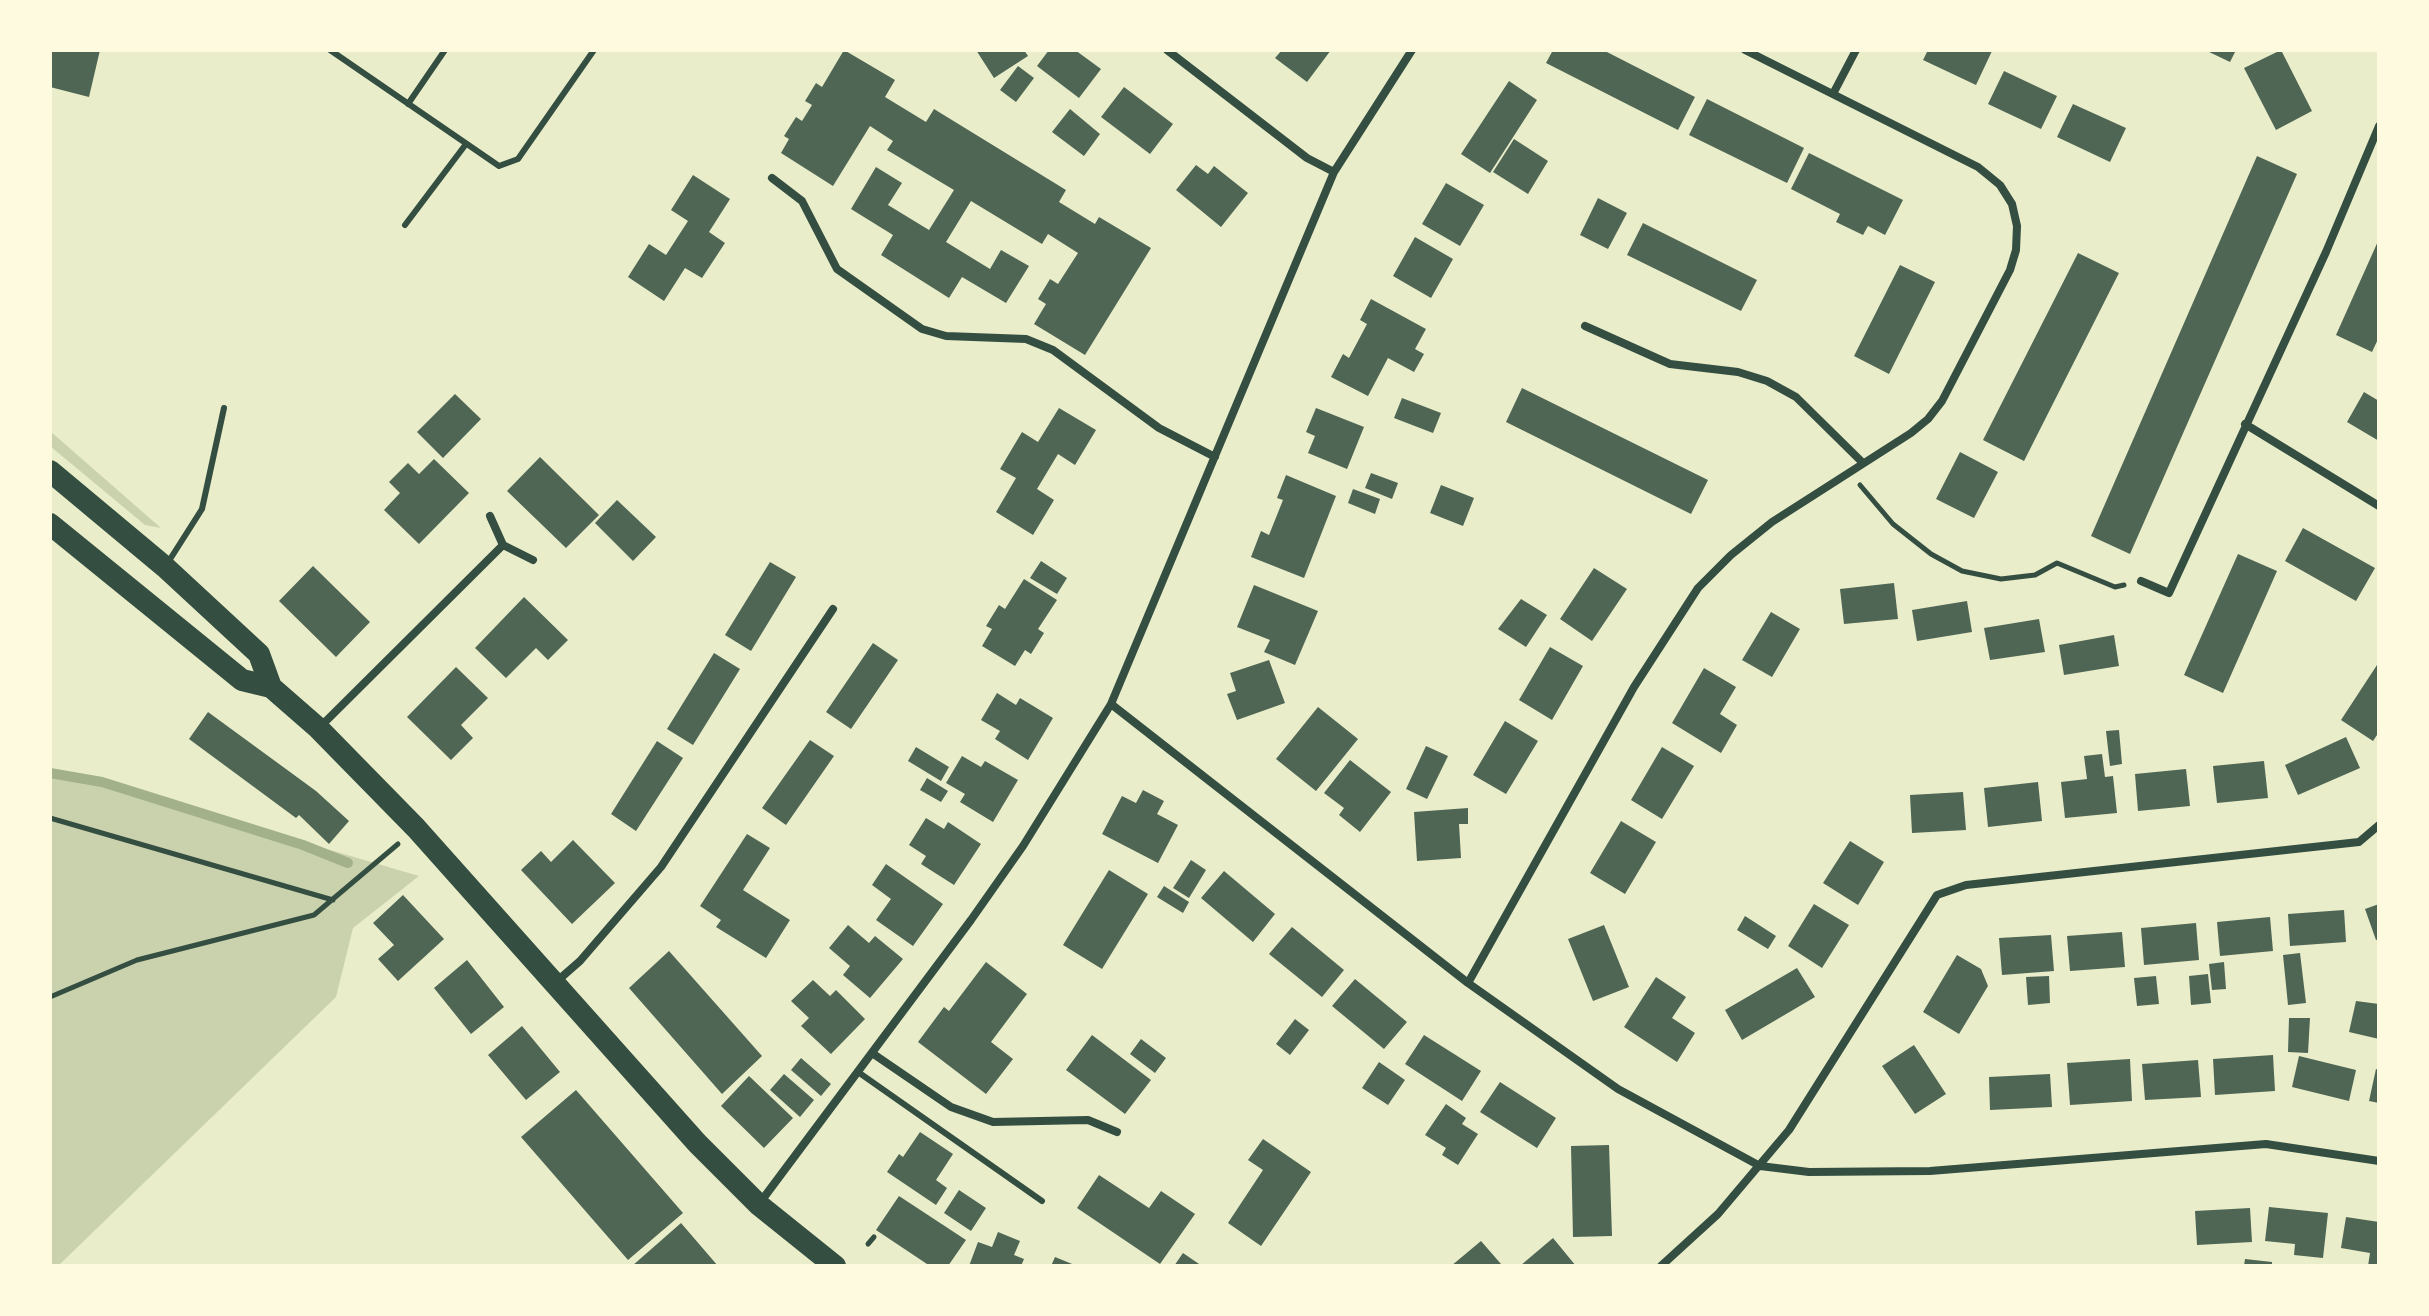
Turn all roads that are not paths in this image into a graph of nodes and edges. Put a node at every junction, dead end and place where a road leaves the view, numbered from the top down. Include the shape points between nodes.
1 (330, 50) edge
2 (445, 50) edge
3 (594, 50) edge
4 (1167, 50) edge
5 (1412, 50) edge
6 (1745, 50) edge
7 (1856, 50) edge
8 (1834, 92) junction
9 (408, 104) junction
10 (2379, 126) edge
11 (466, 144) junction
12 (1334, 172) junction
13 (772, 178) dead end
14 (405, 225) dead end
15 (1585, 326) dead end
16 (224, 408) dead end
17 (2245, 424) junction
18 (1215, 457) junction
19 (1863, 463) junction
20 (50, 471) edge
21 (2379, 506) edge
22 (490, 516) dead end
23 (50, 524) edge
24 (503, 545) junction
25 (533, 560) dead end
26 (165, 567) junction
27 (2141, 581) dead end
28 (833, 609) dead end
29 (271, 687) junction
30 (1111, 704) junction
31 (318, 728) junction
32 (2379, 825) edge
33 (556, 982) junction
34 (1468, 983) junction
35 (872, 1053) junction
36 (858, 1072) junction
37 (1117, 1132) dead end
38 (2379, 1161) edge
39 (1760, 1166) junction
40 (1042, 1201) dead end
41 (759, 1205) junction
42 (835, 1266) edge
43 (1661, 1266) edge

1 - 9 lane
2 - 9 lane
3 - 11 lane via 510,165 499,166
4 - 12 street via 1307,158
5 - 12 street
6 - 8 street
7 - 8 street
8 - 19 street via 1978,167 2000,185 2017,226 2010,270 1942,401 1911,433
9 - 11 lane
10 - 17 street
11 - 14 lane
12 - 18 street
13 - 18 street via 802,201 837,269 922,329 946,336 1026,339 1053,350 1159,428
15 - 19 street via 1670,364 1767,381 1796,397
16 - 26 lane via 202,509
17 - 21 street
17 - 27 street via 2169,593
18 - 30 street
19 - 34 street via 1772,522 1698,588 1634,687
20 - 26 highway
22 - 24 street
23 - 29 highway via 242,680
24 - 25 street
24 - 31 street
26 - 29 highway via 259,654
28 - 33 street via 661,867
29 - 31 highway
30 - 34 street
30 - 35 street via 1023,846
31 - 33 highway
32 - 39 street via 2359,842 1966,885 1937,895 1789,1130
33 - 41 highway via 697,1143
34 - 39 street via 1618,1089
35 - 36 street
35 - 37 street via 951,1107 993,1122 1088,1120
36 - 40 lane
36 - 41 street
38 - 39 street via 2266,1144 1930,1171 1809,1172
39 - 43 street
41 - 42 highway

